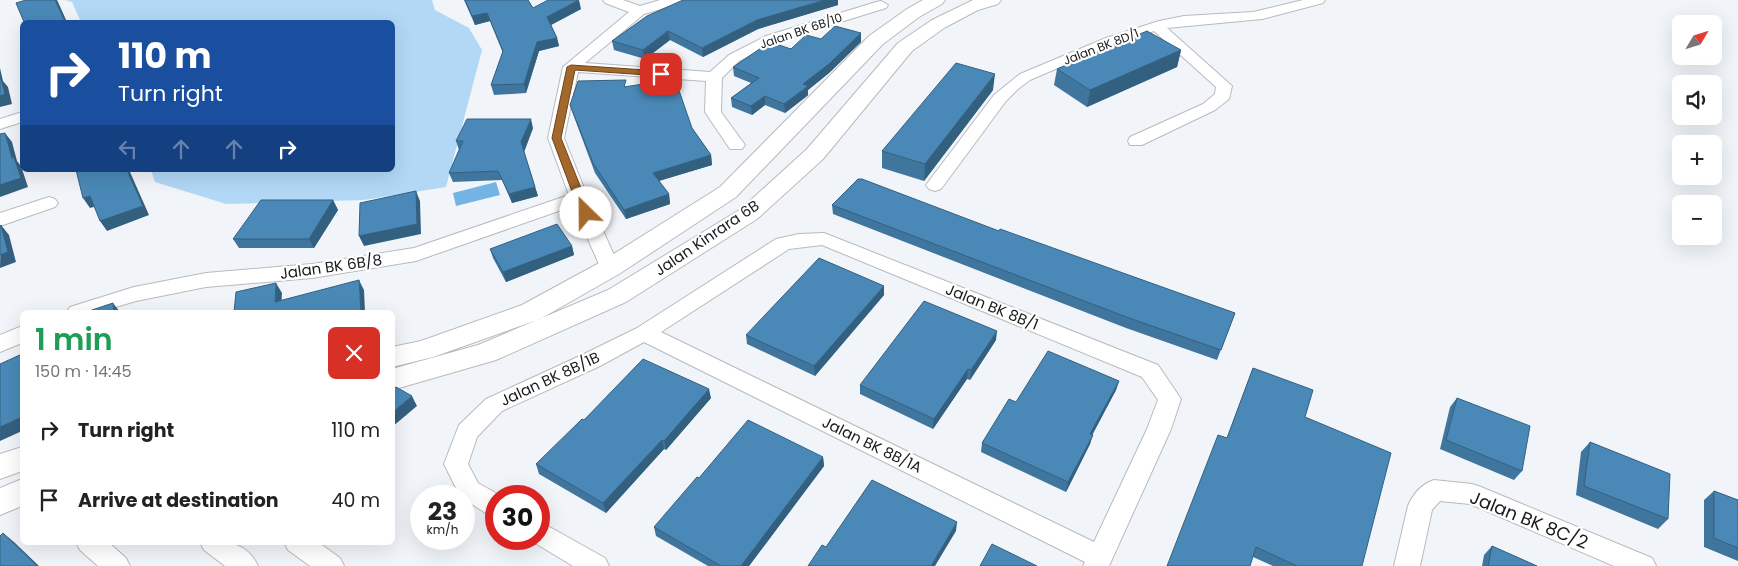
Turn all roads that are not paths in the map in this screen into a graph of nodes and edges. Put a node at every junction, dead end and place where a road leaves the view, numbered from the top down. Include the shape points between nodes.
1 (610, 0) edge
2 (676, 0) edge
3 (936, 0) edge
4 (992, 0) edge
5 (1318, 0) edge
6 (882, 4) dead end
7 (639, 11) junction
8 (1157, 26) junction
9 (571, 67) junction
10 (714, 77) junction
11 (19, 118) dead end
12 (0, 124) edge
13 (1136, 141) dead end
14 (736, 145) dead end
15 (935, 185) dead end
16 (579, 198) junction
17 (49, 203) dead end
18 (0, 220) edge
19 (610, 268) junction
20 (83, 310) edge
21 (644, 333) junction
22 (20, 335) edge
23 (0, 344) edge
24 (395, 356) edge
25 (395, 379) edge
26 (20, 460) edge
27 (0, 467) edge
28 (20, 493) edge
29 (485, 499) edge
30 (0, 502) edge
31 (550, 539) edge
32 (92, 545) edge
33 (217, 545) edge
34 (301, 545) edge
35 (1098, 561) edge
36 (117, 566) edge
37 (245, 566) edge
38 (331, 566) edge
39 (596, 566) edge
40 (1407, 566) edge
41 (1643, 566) edge

1 - 7 street
2 - 7 street
3 - 19 street, Jalan Kinrara 6B via 876,40 728,192
4 - 25 street, Jalan Kinrara 6B via 972,6 938,24 905,47 815,154 748,214 617,296 486,353
5 - 8 street, Jalan BK 8D/1 via 1268,14
6 - 10 street, Jalan BK 6B/10 via 771,39 734,58
7 - 9 street
8 - 13 street via 1224,86 1223,96 1209,107
8 - 15 street, Jalan BK 8D/1 via 1034,73 1013,85
9 - 10 street
9 - 16 street via 556,138
10 - 14 street via 713,112
11 - 12 street
16 - 19 street
16 - 20 street, Jalan BK 6B/8 via 416,254 312,271 206,280 134,294
17 - 18 street
19 - 24 street, Jalan Kinrara 6B via 531,312 424,350
21 - 29 street, Jalan BK 8B/1B via 494,405 467,432 456,464 469,490
21 - 35 street, Jalan BK 8B/1A
21 - 35 street, Jalan BK 8B/1 via 783,244 824,239 1150,371 1170,399
22 - 23 street
26 - 27 street
28 - 30 street
31 - 39 street
32 - 36 street
33 - 37 street
34 - 38 street
40 - 41 street, Jalan BK 8C/2 via 1420,506 1434,490 1472,494

